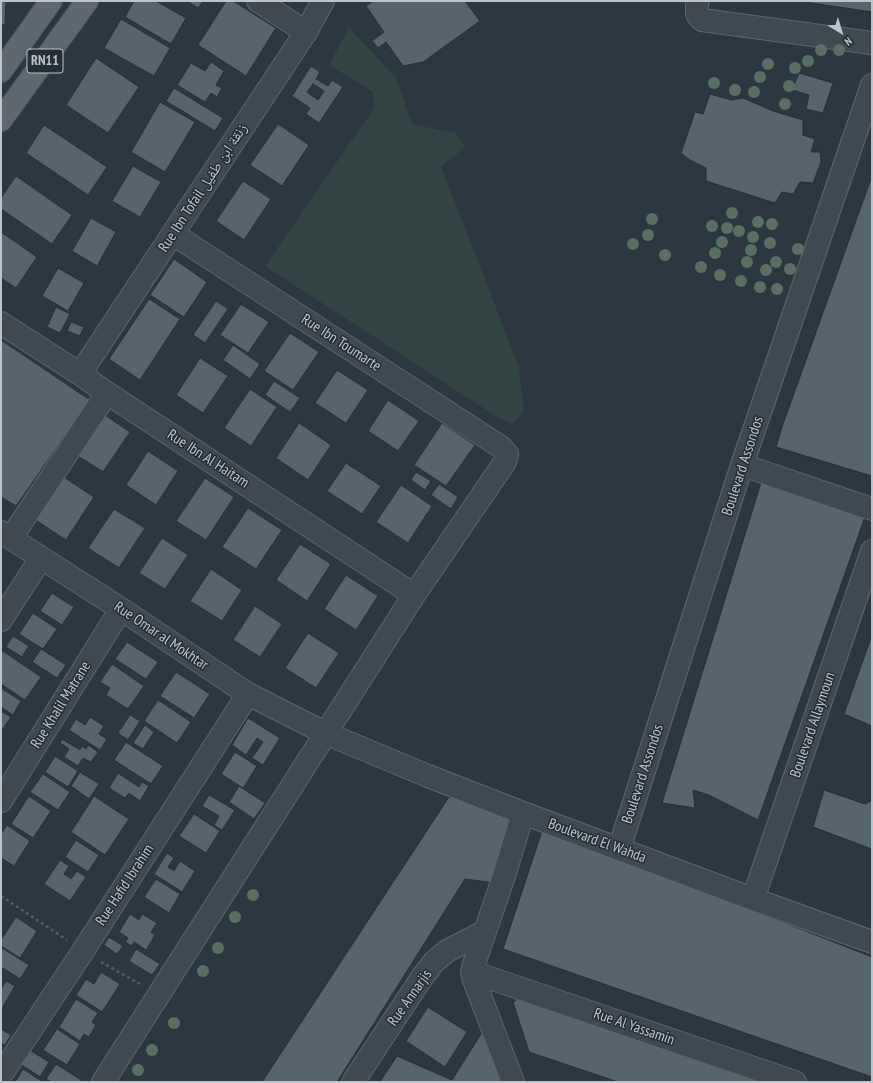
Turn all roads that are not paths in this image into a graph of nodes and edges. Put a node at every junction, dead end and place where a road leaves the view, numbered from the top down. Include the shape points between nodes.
1 (51, 1) edge
2 (87, 1) edge
3 (258, 1) edge
4 (323, 1) edge
5 (697, 7) edge
6 (306, 32) junction
7 (872, 43) edge
8 (1, 71) edge
9 (872, 85) edge
10 (1, 120) edge
11 (173, 234) junction
12 (1, 323) edge
13 (80, 374) junction
14 (108, 393) junction
15 (742, 465) junction
16 (872, 508) edge
17 (6, 535) edge
18 (41, 558) junction
19 (870, 564) edge
20 (414, 595) junction
21 (121, 609) junction
22 (1, 620) edge
23 (248, 694) junction
24 (325, 733) junction
25 (1, 801) edge
26 (523, 813) junction
27 (619, 849) junction
28 (753, 899) junction
29 (484, 932) junction
30 (872, 942) edge
31 (472, 972) junction
32 (1, 1075) edge
33 (516, 1080) edge
34 (103, 1082) edge
35 (353, 1082) edge
36 (795, 1082) edge

1 - 8 main road, RN11
2 - 10 main road, RN11
3 - 6 street
4 - 6 street, Rue Ibn Tofail زنقة ابن طفيل
5 - 7 street via 702,20 711,22
6 - 11 street, Rue Ibn Tofail زنقة ابن طفيل
9 - 15 street, Boulevard Assondos
11 - 13 street, Rue Ibn Tofail زنقة ابن طفيل
11 - 20 street, Rue Ibn Toumarte via 501,447 507,454 505,462
12 - 13 street, Rue Ibn Al Haitam
13 - 14 street, Rue Ibn Al Haitam
14 - 17 street
14 - 20 street, Rue Ibn Al Haitam
15 - 16 street
15 - 27 street, Boulevard Assondos
17 - 18 street, Rue Omar al Mokhtar
18 - 21 street, Rue Omar al Mokhtar
18 - 22 street
19 - 28 street, Boulevard Allaymoun
20 - 24 street
21 - 23 street, Rue Omar al Mokhtar
21 - 25 street, Rue Khalil Matrane
23 - 24 street, Rue Omar al Mokhtar
23 - 32 street, Rue Hafid Ibrahim
24 - 26 street, Boulevard El Wahda
24 - 34 street
26 - 27 street, Boulevard El Wahda
26 - 29 street
27 - 28 street, Boulevard El Wahda
28 - 30 street, Boulevard El Wahda
29 - 31 street
29 - 35 street, Rue Annarjis via 447,951 434,962
31 - 33 street
31 - 36 street, Rue Al Yassamin

